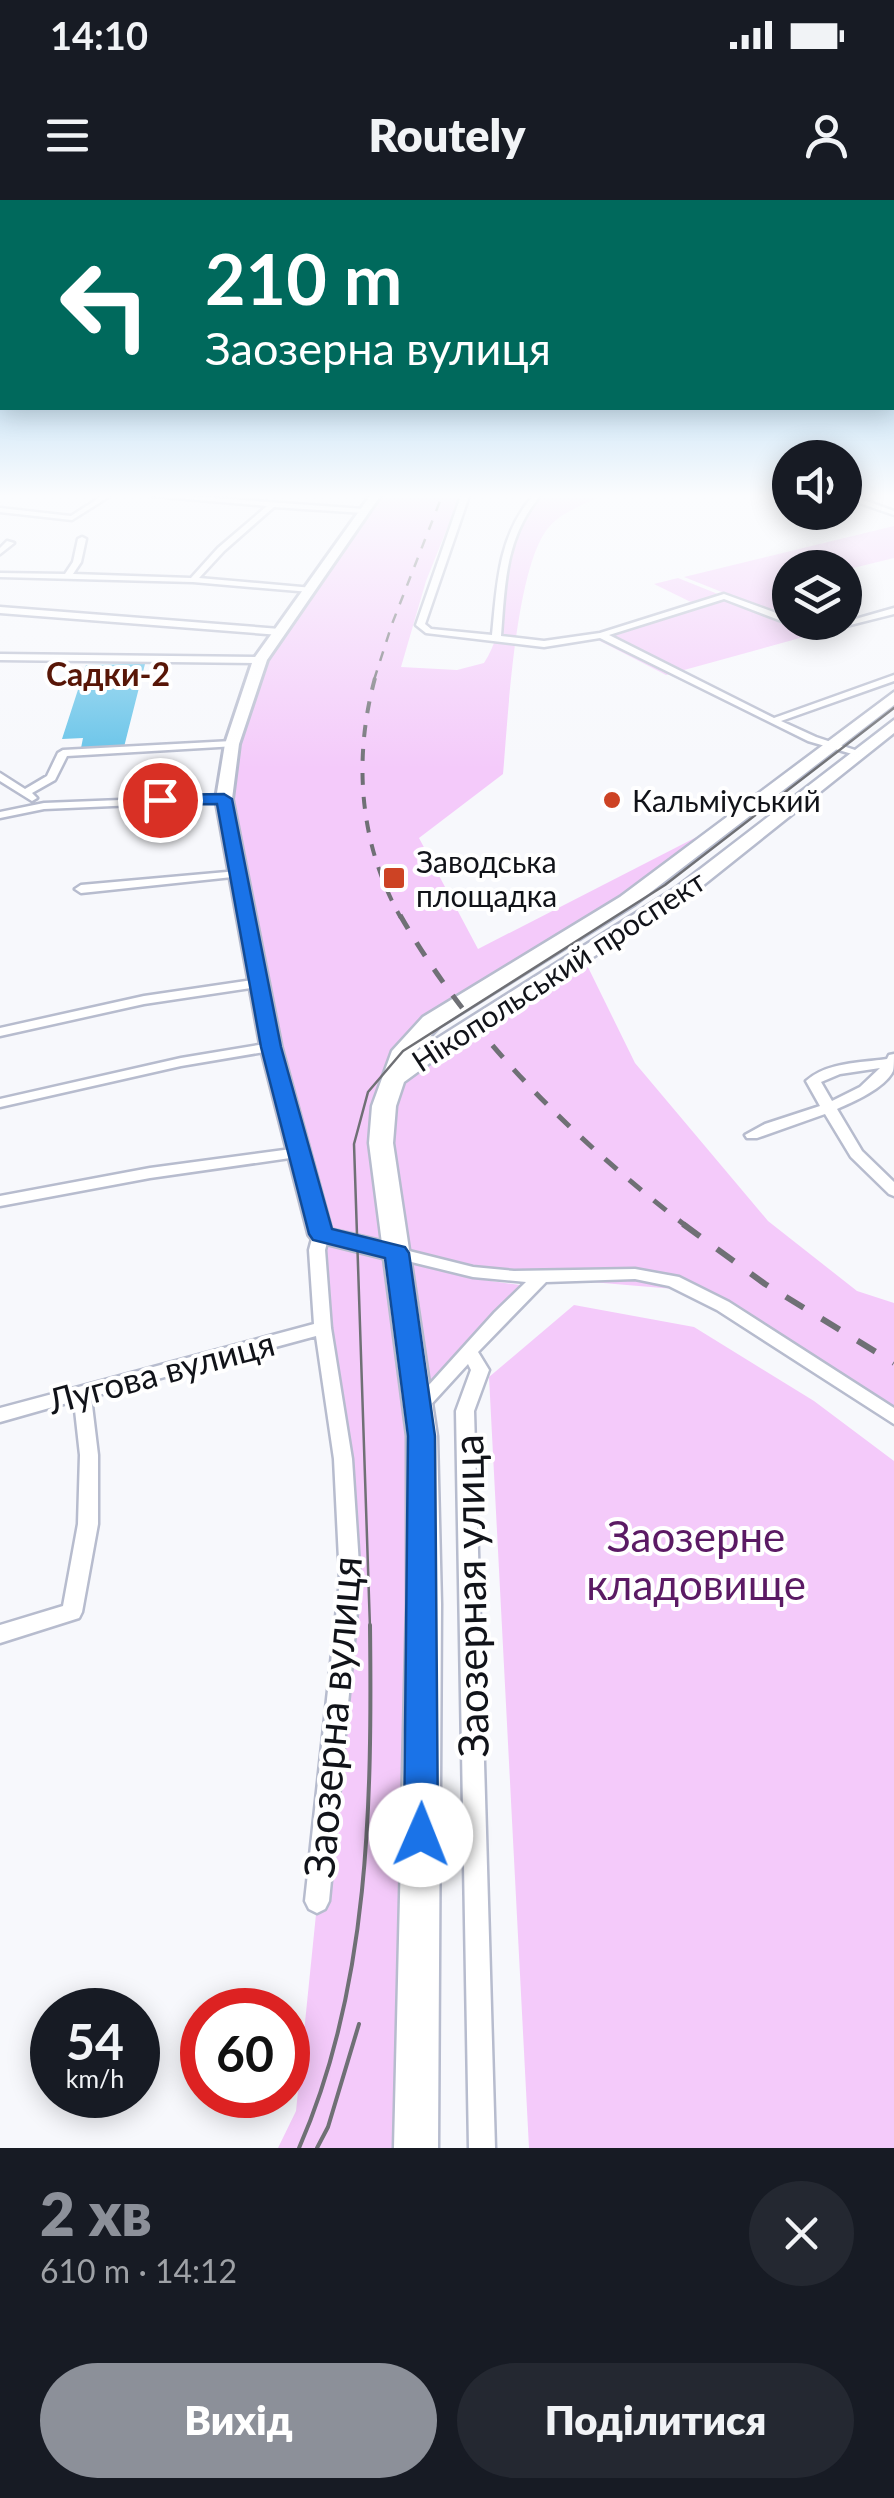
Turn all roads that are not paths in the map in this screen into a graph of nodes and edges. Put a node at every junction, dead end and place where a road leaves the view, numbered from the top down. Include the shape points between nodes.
1 (274, 587) edge
2 (312, 587) edge
3 (434, 587) edge
4 (503, 587) edge
5 (310, 590) junction
6 (0, 610) edge
7 (894, 612) edge
8 (772, 614) edge
9 (862, 620) edge
10 (280, 632) junction
11 (601, 636) junction
12 (496, 640) junction
13 (0, 656) edge
14 (260, 660) junction
15 (894, 678) edge
16 (894, 698) edge
17 (773, 721) junction
18 (894, 725) edge
19 (232, 744) junction
20 (832, 745) junction
21 (859, 752) junction
22 (0, 776) edge
23 (25, 793) junction
24 (224, 799) junction
25 (44, 806) junction
26 (0, 814) edge
27 (238, 874) junction
28 (81, 889) dead end
29 (259, 983) junction
30 (0, 1032) edge
31 (271, 1047) junction
32 (893, 1060) edge
33 (394, 1080) junction
34 (0, 1103) edge
35 (829, 1107) junction
36 (752, 1135) dead end
37 (299, 1153) junction
38 (894, 1191) edge
39 (0, 1201) edge
40 (321, 1234) junction
41 (397, 1253) junction
42 (541, 1277) junction
43 (323, 1328) junction
44 (469, 1351) junction
45 (82, 1392) junction
46 (420, 1406) junction
47 (0, 1415) edge
48 (894, 1417) edge
49 (0, 1634) edge
50 (317, 1901) dead end
51 (416, 2148) edge
52 (482, 2148) edge

1 - 5 street
2 - 5 street, Заозерна вулиця
3 - 12 street via 420,625
4 - 12 street
5 - 10 street, Заозерна вулиця
6 - 10 street
7 - 9 street
8 - 11 street via 724,596
10 - 14 street, Заозерна вулиця
11 - 12 street via 544,644
11 - 17 street
13 - 14 street
14 - 19 street, Заозерна вулиця
15 - 17 street
16 - 20 main road, Нікопольський проспект
17 - 20 street
18 - 21 main road, Нікопольський проспект
19 - 23 street via 64,753 51,778
19 - 24 street, Заозерна вулиця
20 - 21 street
20 - 33 main road, Нікопольський проспект via 627,901 431,1022 403,1051
21 - 33 main road, Нікопольський проспект via 684,890
22 - 23 street
23 - 25 street
24 - 25 street
24 - 27 street, Заозерна вулиця
25 - 26 street
27 - 28 street
27 - 29 street, Заозерна вулиця
29 - 30 street
29 - 31 street, Заозерна вулиця
31 - 34 street
31 - 37 street, Заозерна вулиця
32 - 35 street via 876,1084
32 - 35 street via 820,1075 814,1088
33 - 41 main road, Заозерна вулиця via 380,1144
35 - 36 street
35 - 38 street via 856,1154
37 - 39 street
37 - 40 street, Заозерна вулиця
40 - 41 street
40 - 43 street, Заозерна вулиця
41 - 42 street via 473,1272
41 - 46 main road, Заозерна вулиця
42 - 44 street
42 - 48 street via 635,1274 673,1281
43 - 45 street, Лугова вулиця
43 - 50 street, Заозерна вулиця via 343,1459 350,1580
44 - 46 street
44 - 52 street, Заозерная улица via 480,1370 465,1411
45 - 47 street, Лугова вулиця
45 - 49 street via 88,1524 72,1612
46 - 51 main road, Заозерна вулиця via 424,1604

